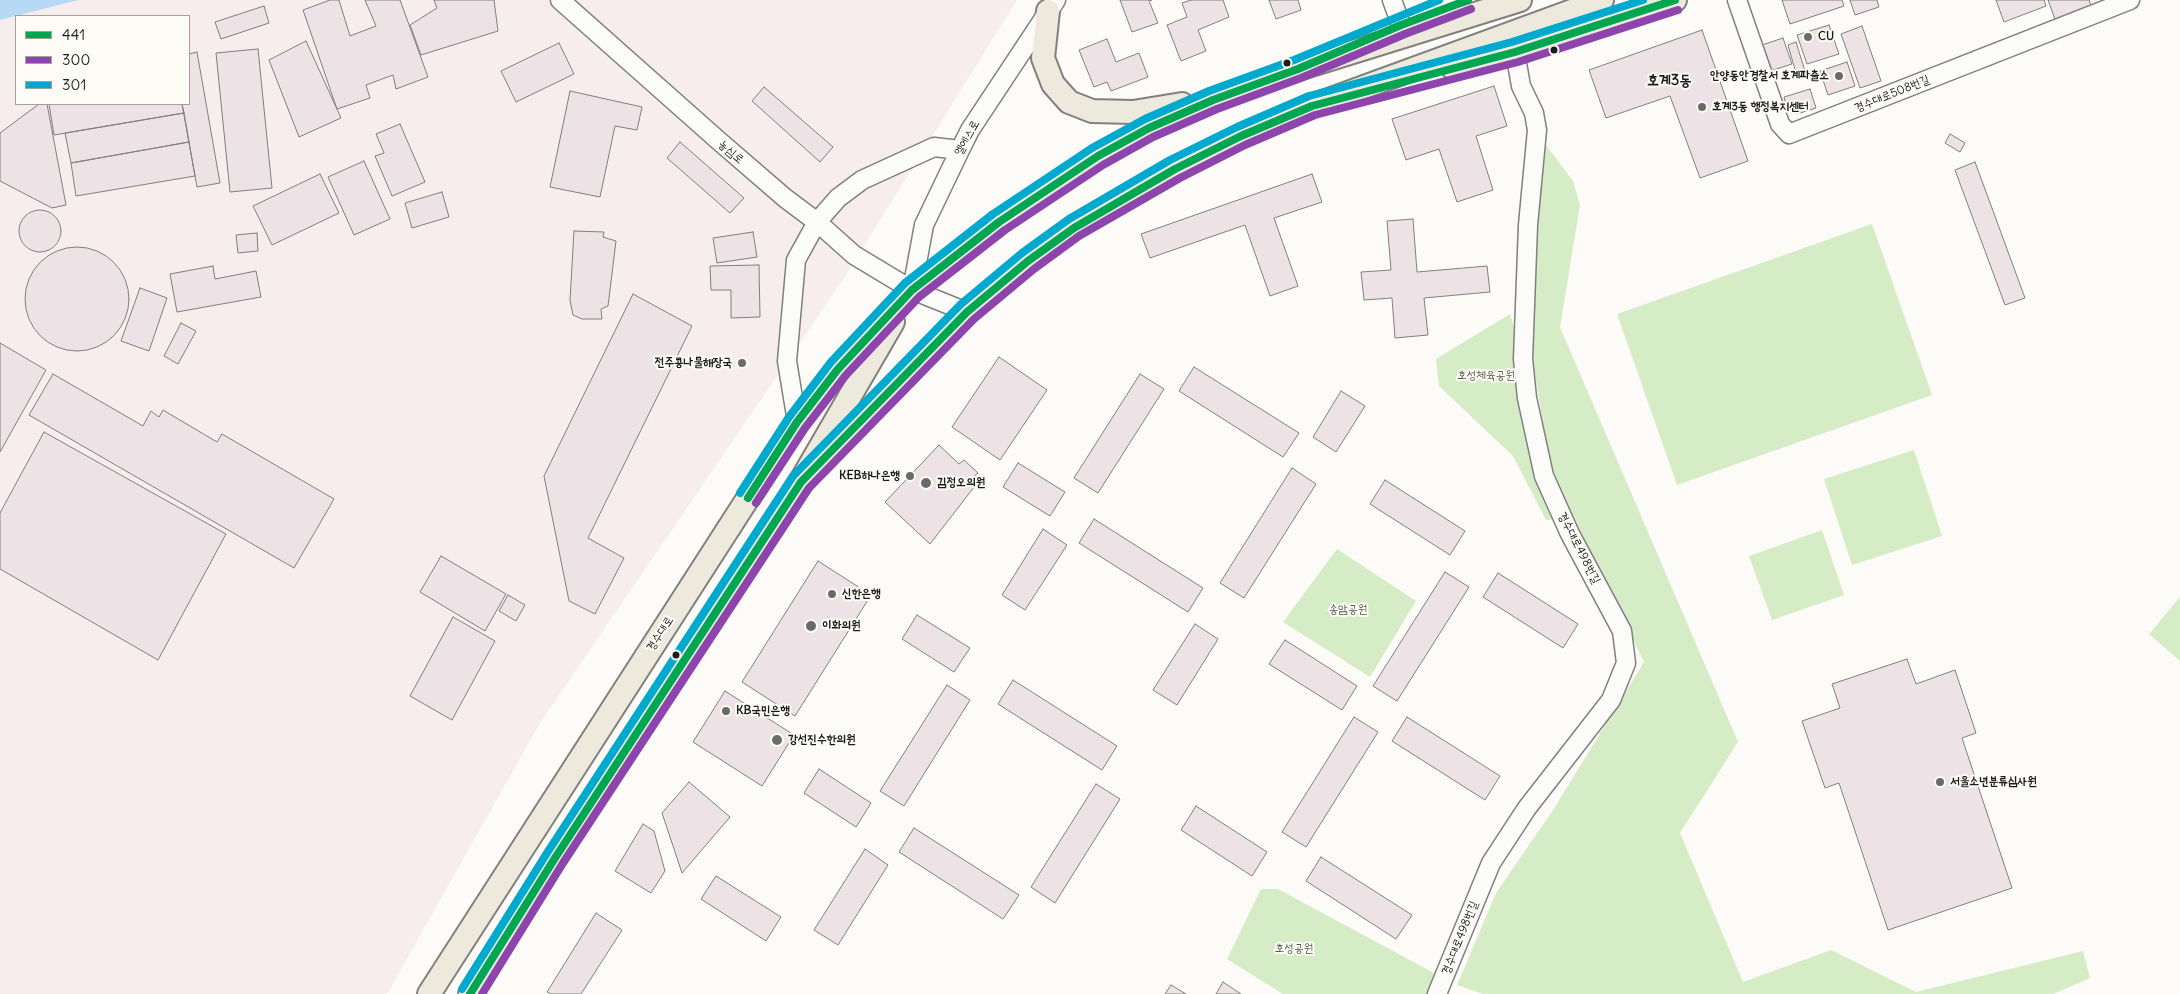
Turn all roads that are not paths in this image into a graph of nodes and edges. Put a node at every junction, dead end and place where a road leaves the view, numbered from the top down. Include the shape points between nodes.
1 (560, 0) edge
2 (1392, 0) edge
3 (1468, 0) edge
4 (1520, 0) edge
5 (1602, 0) edge
6 (1675, 0) edge
7 (1737, 0) edge
8 (2127, 0) edge
9 (1052, 6) edge
10 (1401, 25) junction
11 (1515, 52) junction
12 (1298, 69) junction
13 (1213, 100) junction
14 (1312, 106) junction
15 (960, 150) junction
16 (818, 222) junction
17 (912, 290) junction
18 (967, 312) junction
19 (796, 422) junction
20 (801, 482) junction
21 (429, 994) edge
22 (470, 994) edge
23 (1437, 994) edge

1 - 16 street, 농심로 via 748,167
2 - 10 street
3 - 10 main road
4 - 12 main road, 경수대로
5 - 14 main road, 경수대로
6 - 11 main road
7 - 8 street, 경수대로508번길 via 1780,124 1789,134
9 - 13 main road via 1043,58 1053,84 1069,102 1092,112 1133,112
9 - 15 street, 엘에스로
10 - 12 main road
11 - 14 main road
11 - 23 street, 경수대로498번길 via 1520,86 1534,113 1537,130 1527,235 1523,359 1527,398 1544,476 1570,534 1622,631 1626,662 1611,700 1526,808 1491,863
12 - 13 main road, 경수대로
13 - 17 main road, 경수대로 via 1149,128 1098,156 999,222
14 - 18 main road, 경수대로 via 1241,136 1099,212 1028,261
15 - 16 street via 934,147 862,180 838,198
15 - 17 street, 엘에스로 via 924,225
16 - 17 street, 농심로 via 854,255
16 - 19 street via 796,260 787,361
17 - 18 street, 농심로
17 - 19 main road, 경수대로 via 838,369
17 - 20 main road, 경수대로
18 - 20 main road, 경수대로
19 - 21 main road, 경수대로
20 - 22 main road, 경수대로

